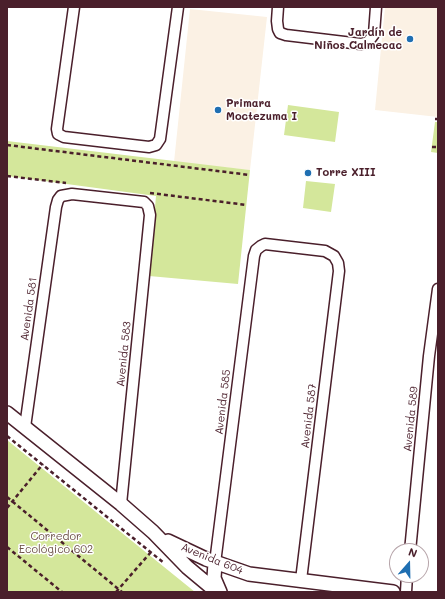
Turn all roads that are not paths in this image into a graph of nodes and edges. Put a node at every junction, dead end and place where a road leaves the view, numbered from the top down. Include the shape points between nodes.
1 (74, 7) edge
2 (178, 7) edge
3 (278, 7) edge
4 (376, 7) edge
5 (148, 206) joint
6 (334, 256) joint
7 (438, 289) edge
8 (434, 356) edge
9 (7, 413) edge
10 (25, 427) junction
11 (121, 504) junction
12 (152, 532) junction
13 (411, 543) edge
14 (214, 563) junction
15 (301, 580) junction
16 (219, 592) edge
17 (393, 592) edge

1 - 2 street via 58,134 64,137 149,147 156,145 160,139
3 - 4 street via 277,21 280,33 361,44 368,42 374,34
5 - 10 street, Avenida 581 via 144,202 131,200 72,194 61,196 56,207
5 - 11 street, Avenida 583 via 150,215
6 - 14 street, Avenida 585 via 325,251 270,244 260,246 256,250
6 - 15 street, Avenida 587 via 339,271
7 - 8 street, Avenida 589
8 - 13 street, Avenida 589
9 - 10 street, Avenida 604
10 - 11 street, Avenida 604
11 - 12 street, Avenida 604
12 - 14 street, Avenida 604
12 - 16 street, Avenida 604 via 187,567
14 - 15 street, Avenida 604 via 249,574
14 - 16 street via 214,578
15 - 17 street, Avenida 604

